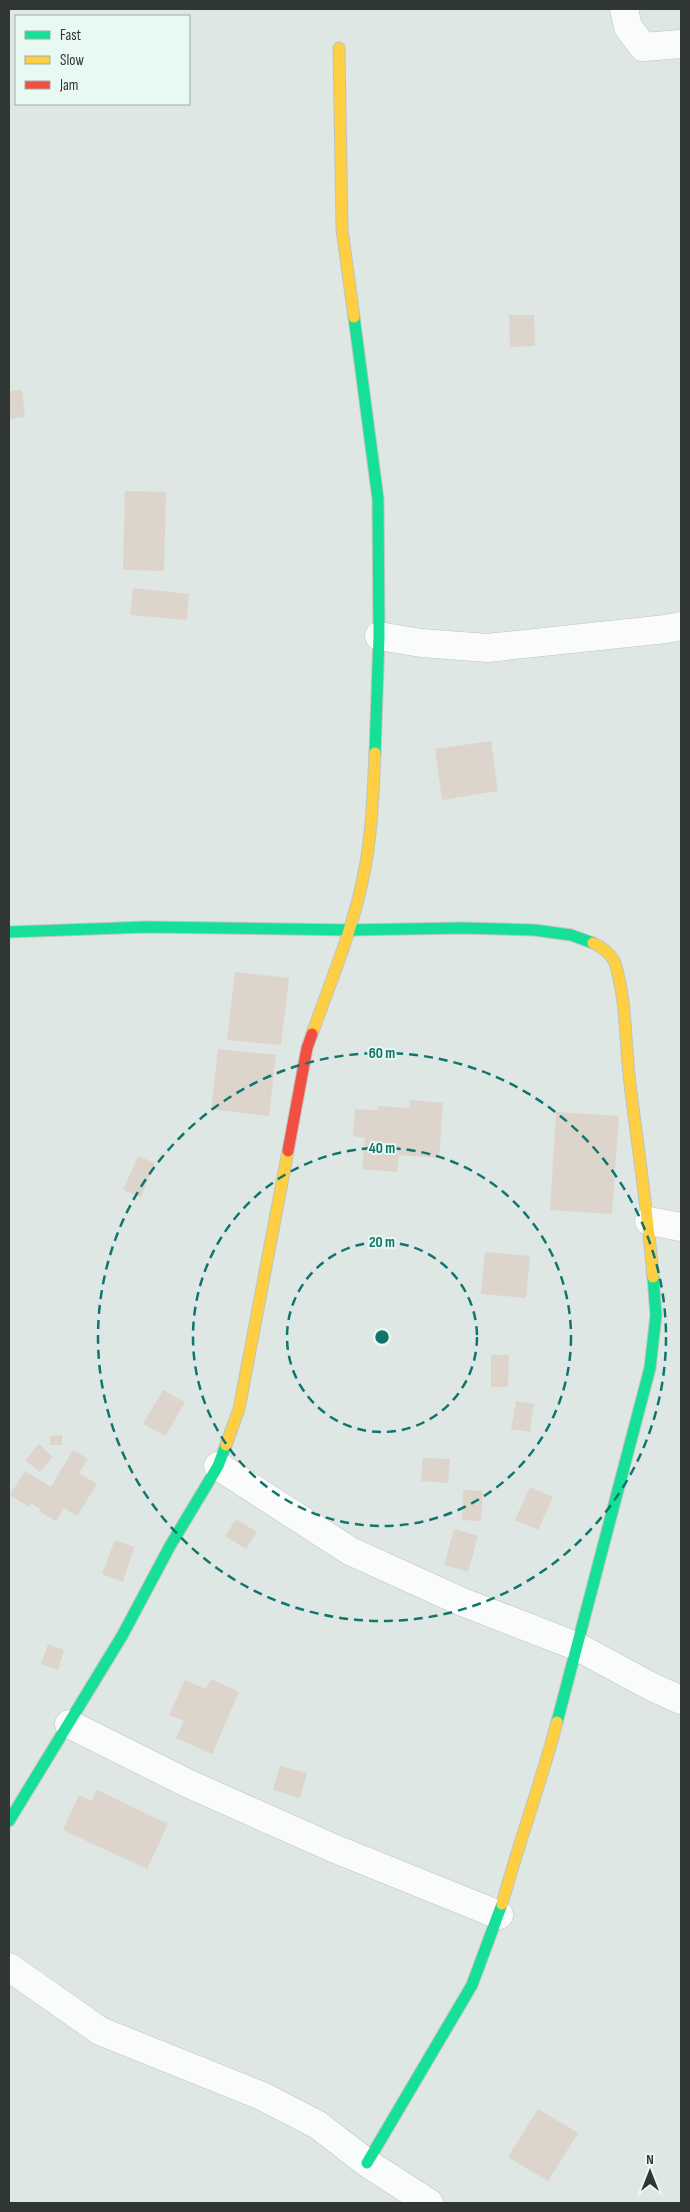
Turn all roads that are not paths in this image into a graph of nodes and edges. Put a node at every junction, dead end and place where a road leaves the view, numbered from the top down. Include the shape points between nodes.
1 (624, 9) edge
2 (681, 44) edge
3 (339, 48) dead end
4 (681, 626) edge
5 (379, 636) junction
6 (349, 930) junction
7 (9, 932) edge
8 (650, 1221) junction
9 (681, 1227) edge
10 (218, 1466) junction
11 (576, 1646) junction
12 (681, 1700) edge
13 (69, 1724) junction
14 (9, 1822) edge
15 (499, 1915) junction
16 (9, 1967) edge
17 (367, 2163) junction
18 (429, 2203) edge

1 - 2 street via 628,27 643,47
3 - 5 street via 342,229 378,499
4 - 5 street via 487,648
5 - 6 street via 372,825 364,879
6 - 7 street via 148,927
6 - 8 street via 534,930 570,935 599,945 614,961 622,996 630,1084
6 - 10 street via 307,1048 239,1410
8 - 9 street
8 - 11 street via 656,1315 650,1368
10 - 11 street via 350,1551 460,1601
10 - 13 street
11 - 12 street
11 - 15 street via 540,1785
13 - 14 street
13 - 15 street via 187,1783 333,1848
15 - 17 street via 472,1985
16 - 17 street via 100,2031 262,2096 318,2125
17 - 18 street

